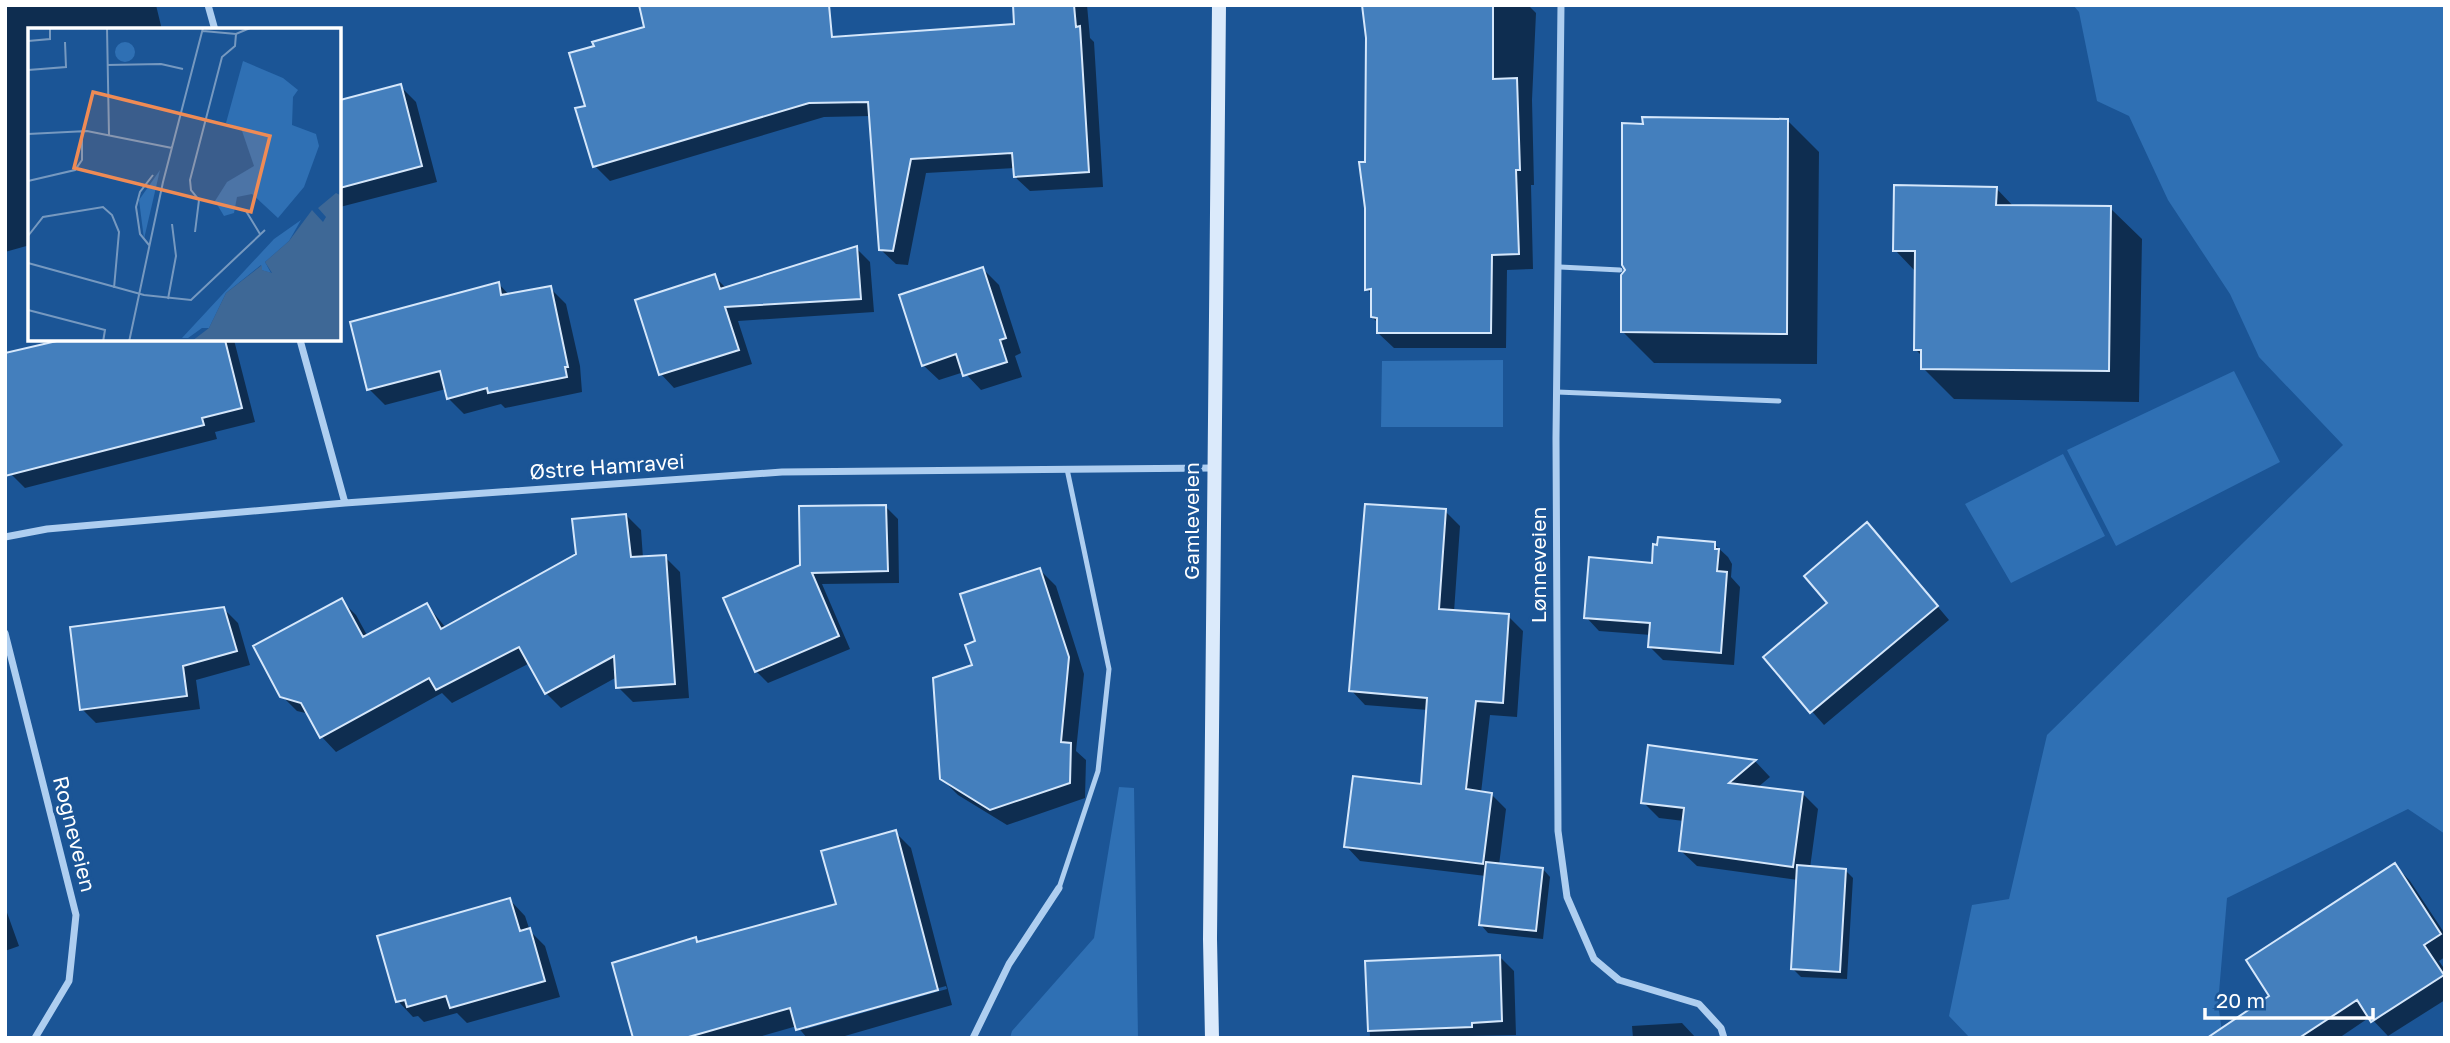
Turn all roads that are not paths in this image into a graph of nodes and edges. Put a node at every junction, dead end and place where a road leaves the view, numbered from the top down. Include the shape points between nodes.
1 (208, 5) edge
2 (1219, 5) edge
3 (1561, 5) edge
4 (214, 28) edge
5 (1560, 267) junction
6 (1619, 270) dead end
7 (300, 341) edge
8 (1557, 392) junction
9 (1779, 401) dead end
10 (1213, 468) junction
11 (1067, 469) junction
12 (345, 503) junction
13 (5, 537) edge
14 (5, 633) edge
15 (1059, 888) joint
16 (35, 1038) edge
17 (973, 1038) edge
18 (1212, 1038) edge
19 (1724, 1038) edge

1 - 4 street
2 - 10 main road, Gamleveien
3 - 5 street, Lønneveien
5 - 6 lane
5 - 8 street, Lønneveien
7 - 12 street
8 - 9 lane
8 - 19 street, Lønneveien via 1558,831 1567,897 1594,958 1619,980 1699,1004 1721,1028
10 - 11 street, Østre Hamravei
10 - 18 main road, Gamleveien
11 - 12 street, Østre Hamravei via 782,472
11 - 15 lane via 1109,669 1098,771
12 - 13 street, Østre Hamravei via 47,529
14 - 16 street, Rogneveien via 76,915 69,981
15 - 17 street via 1010,964

